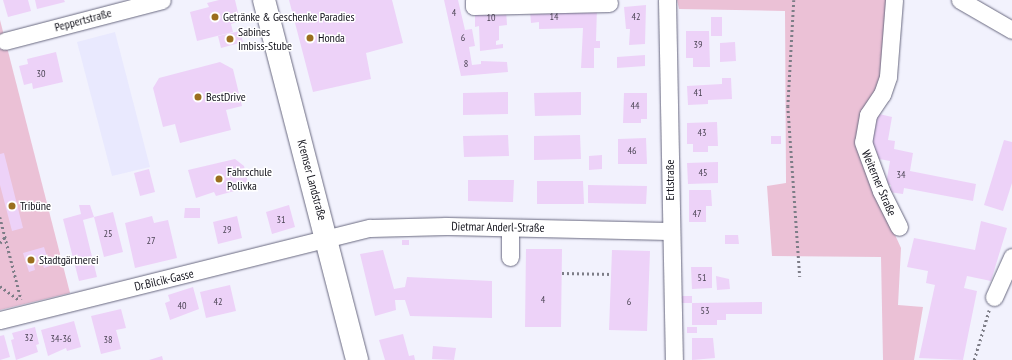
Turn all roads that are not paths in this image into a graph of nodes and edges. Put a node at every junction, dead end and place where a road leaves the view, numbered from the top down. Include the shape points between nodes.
1 (162, 0) edge
2 (264, 0) edge
3 (474, 0) edge
4 (667, 0) edge
5 (894, 0) edge
6 (960, 0) edge
7 (609, 3) dead end
8 (1012, 30) edge
9 (5, 41) dead end
10 (899, 227) dead end
11 (510, 228) junction
12 (671, 231) junction
13 (328, 241) junction
14 (510, 257) dead end
15 (1012, 257) edge
16 (994, 296) road end
17 (0, 320) edge
18 (358, 360) edge
19 (674, 360) edge

1 - 9 street, Peppertstraße
2 - 13 main road, Kremser Landstraße
3 - 7 street via 474,6
4 - 12 street, Ertlstraße
5 - 10 street, Weiterner Straße via 888,77 882,94 868,116 863,142 881,191
6 - 8 street
11 - 12 street, Dietmar Anderl-Straße
11 - 13 street, Dietmar Anderl-Straße via 370,228
11 - 14 street
12 - 19 street, Ertlstraße
13 - 17 street, Dr.Bilcik-Gasse
13 - 18 main road, Kremser Landstraße
15 - 16 street

